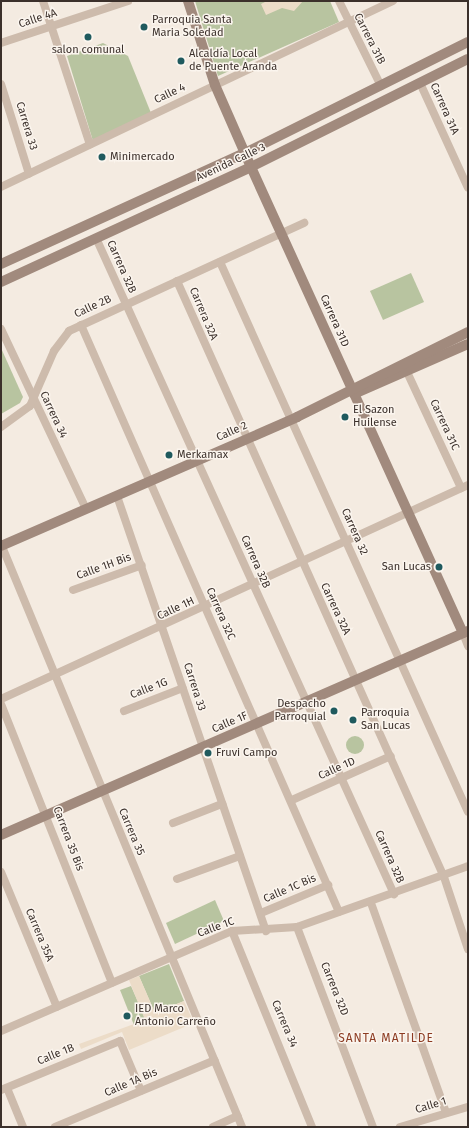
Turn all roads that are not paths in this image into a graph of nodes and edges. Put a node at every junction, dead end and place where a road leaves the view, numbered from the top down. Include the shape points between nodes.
1 (44, 1) edge
2 (128, 1) edge
3 (188, 1) edge
4 (339, 1) edge
5 (393, 1) edge
6 (114, 3) edge
7 (347, 22) junction
8 (51, 27) junction
9 (468, 42) edge
10 (1, 43) edge
11 (468, 59) edge
12 (420, 83) junction
13 (1, 84) edge
14 (215, 85) junction
15 (381, 86) junction
16 (90, 145) junction
17 (245, 154) junction
18 (251, 167) junction
19 (29, 174) junction
20 (1, 187) edge
21 (468, 188) edge
22 (304, 223) dead end
23 (281, 234) junction
24 (96, 238) junction
25 (220, 262) junction
26 (1, 264) edge
27 (177, 281) junction
28 (1, 282) edge
29 (126, 304) junction
30 (81, 325) junction
31 (1, 329) edge
32 (464, 334) edge
33 (467, 347) edge
34 (407, 372) junction
35 (353, 392) junction
36 (34, 399) junction
37 (291, 420) junction
38 (1, 427) edge
39 (245, 440) junction
40 (197, 461) junction
41 (149, 482) junction
42 (465, 486) edge
43 (116, 496) junction
44 (86, 509) junction
45 (408, 513) junction
46 (346, 541) junction
47 (1, 545) edge
48 (302, 563) junction
49 (142, 565) junction
50 (254, 585) junction
51 (73, 590) dead end
52 (205, 607) junction
53 (164, 627) junction
54 (465, 632) edge
55 (468, 646) edge
56 (401, 662) junction
57 (57, 674) junction
58 (356, 682) junction
59 (182, 688) junction
60 (1, 699) edge
61 (307, 702) junction
62 (1, 704) edge
63 (124, 711) dead end
64 (258, 724) junction
65 (203, 748) junction
66 (391, 756) junction
67 (342, 779) junction
68 (102, 791) junction
69 (292, 800) junction
70 (222, 804) junction
71 (468, 812) edge
72 (46, 815) junction
73 (173, 823) dead end
74 (1, 835) edge
75 (240, 856) junction
76 (468, 866) edge
77 (1, 872) edge
78 (444, 877) junction
79 (177, 879) dead end
80 (328, 885) junction
81 (394, 894) junction
82 (371, 903) junction
83 (339, 912) junction
84 (261, 913) junction
85 (297, 927) junction
86 (266, 931) junction
87 (232, 932) junction
88 (468, 949) edge
89 (172, 957) junction
90 (112, 983) junction
91 (57, 1007) junction
92 (1, 1031) edge
93 (215, 1060) junction
94 (4, 1089) edge
95 (140, 1091) junction
96 (468, 1107) edge
97 (446, 1113) junction
98 (238, 1116) junction
99 (23, 1127) edge
100 (55, 1127) edge
101 (213, 1127) edge
102 (242, 1127) edge
103 (312, 1127) edge
104 (374, 1127) edge
105 (400, 1127) edge

1 - 8 street
2 - 6 street, Calle 4A
3 - 14 street, Carrera 31D
4 - 7 street, Carrera 31B
5 - 7 street, Calle 4
6 - 8 street, Calle 4A
7 - 14 street, Calle 4
7 - 15 street, Carrera 31B
8 - 10 street, Calle 4A
8 - 16 street
9 - 15 street, Avenida Calle 3
11 - 12 street, Avenida Calle 3
12 - 18 street, Avenida Calle 3
12 - 21 street, Carrera 31A
13 - 19 street, Carrera 33
14 - 16 street, Calle 4
14 - 17 street, Carrera 31D
15 - 17 street, Avenida Calle 3
16 - 19 street, Calle 4
17 - 18 street, Carrera 31D
17 - 26 street, Avenida Calle 3
18 - 23 street, Carrera 31D
18 - 24 street, Avenida Calle 3
19 - 20 street, Calle 4
22 - 23 street, Calle 2B
23 - 25 street, Calle 2B
23 - 35 street, Carrera 31D
24 - 28 street, Avenida Calle 3
24 - 29 street, Carrera 32B
25 - 27 street, Calle 2B
25 - 37 street, Carrera 32
27 - 29 street, Calle 2B
27 - 39 street, Carrera 32A
29 - 30 street, Calle 2B
29 - 40 street, Carrera 32B
30 - 36 street, Calle 2B via 69,331 54,351
30 - 41 street, Carrera 32C
31 - 36 street, Carrera 34
32 - 33 street
32 - 35 street, Calle 2
33 - 34 street, Calle 2
34 - 35 street, Calle 2
34 - 42 street, Carrera 31C
35 - 37 street, Calle 2
35 - 45 street, Carrera 31D
36 - 38 street, Calle 2B via 20,416
36 - 44 street, Carrera 34
37 - 39 street, Calle 2
37 - 46 street, Carrera 32
39 - 40 street, Calle 2
39 - 48 street, Carrera 32A
40 - 41 street, Calle 2
40 - 50 street, Carrera 32B
41 - 43 street, Calle 2
41 - 52 street, Carrera 32C
42 - 45 street, Calle 1H
43 - 44 street, Calle 2
43 - 49 street, Carrera 33
44 - 47 street, Calle 2
45 - 46 street, Calle 1H
45 - 54 street, Carrera 31D
46 - 48 street, Calle 1H
46 - 56 street, Carrera 32
47 - 57 street, Carrera 35
48 - 50 street, Calle 1H
48 - 58 street, Carrera 32A
49 - 51 street, Calle 1H Bis
49 - 53 street, Carrera 33
50 - 52 street, Calle 1H
50 - 61 street, Carrera 32B
52 - 53 street, Calle 1H
52 - 64 street, Carrera 32C
53 - 57 street, Calle 1H
53 - 59 street, Carrera 33
54 - 55 street, Carrera 31D
54 - 56 street, Calle 1F
56 - 58 street, Calle 1F
56 - 71 street, Carrera 32
57 - 60 street, Calle 1H
57 - 68 street, Carrera 35
58 - 61 street, Calle 1F
58 - 66 street, Carrera 32A
59 - 63 street, Calle 1G
59 - 65 street, Carrera 33
61 - 64 street, Calle 1F
61 - 67 street, Carrera 32B
62 - 72 street, Carrera 35 Bis
64 - 65 street, Calle 1F
64 - 69 street, Carrera 32C
65 - 68 street, Calle 1F
65 - 70 street, Carrera 33
66 - 67 street, Calle 1D
66 - 78 street, Carrera 32A
67 - 69 street, Calle 1D
67 - 81 street, Carrera 32B
68 - 72 street, Calle 1F
68 - 89 street, Carrera 35
69 - 80 street, Carrera 32C
70 - 73 street
70 - 75 street, Carrera 33
72 - 74 street, Calle 1F
72 - 90 street, Carrera 35 Bis
75 - 79 street
75 - 84 street, Carrera 33
76 - 78 street, Calle 1C
77 - 91 street, Carrera 35A
78 - 81 street, Calle 1C
78 - 88 street, Carrera 32A
80 - 83 street, Carrera 32C
80 - 84 street, Calle 1C Bis
81 - 82 street, Calle 1C
82 - 83 street, Calle 1C
82 - 97 street
83 - 85 street, Calle 1C
84 - 86 street, Carrera 33
85 - 86 street, Calle 1C
85 - 104 street, Carrera 32D
86 - 87 street, Calle 1C
87 - 89 street, Calle 1C
87 - 103 street, Carrera 34
89 - 90 street, Calle 1C
89 - 93 street, Carrera 35
90 - 91 street, Calle 1C
91 - 92 street, Calle 1C
93 - 95 street, Calle 1A Bis
93 - 98 street, Carrera 35
94 - 95 street, Calle 1B via 120,1041
94 - 99 street
95 - 100 street, Calle 1A Bis
96 - 97 street, Calle 1
97 - 105 street, Calle 1
98 - 101 street
98 - 102 street, Carrera 35

